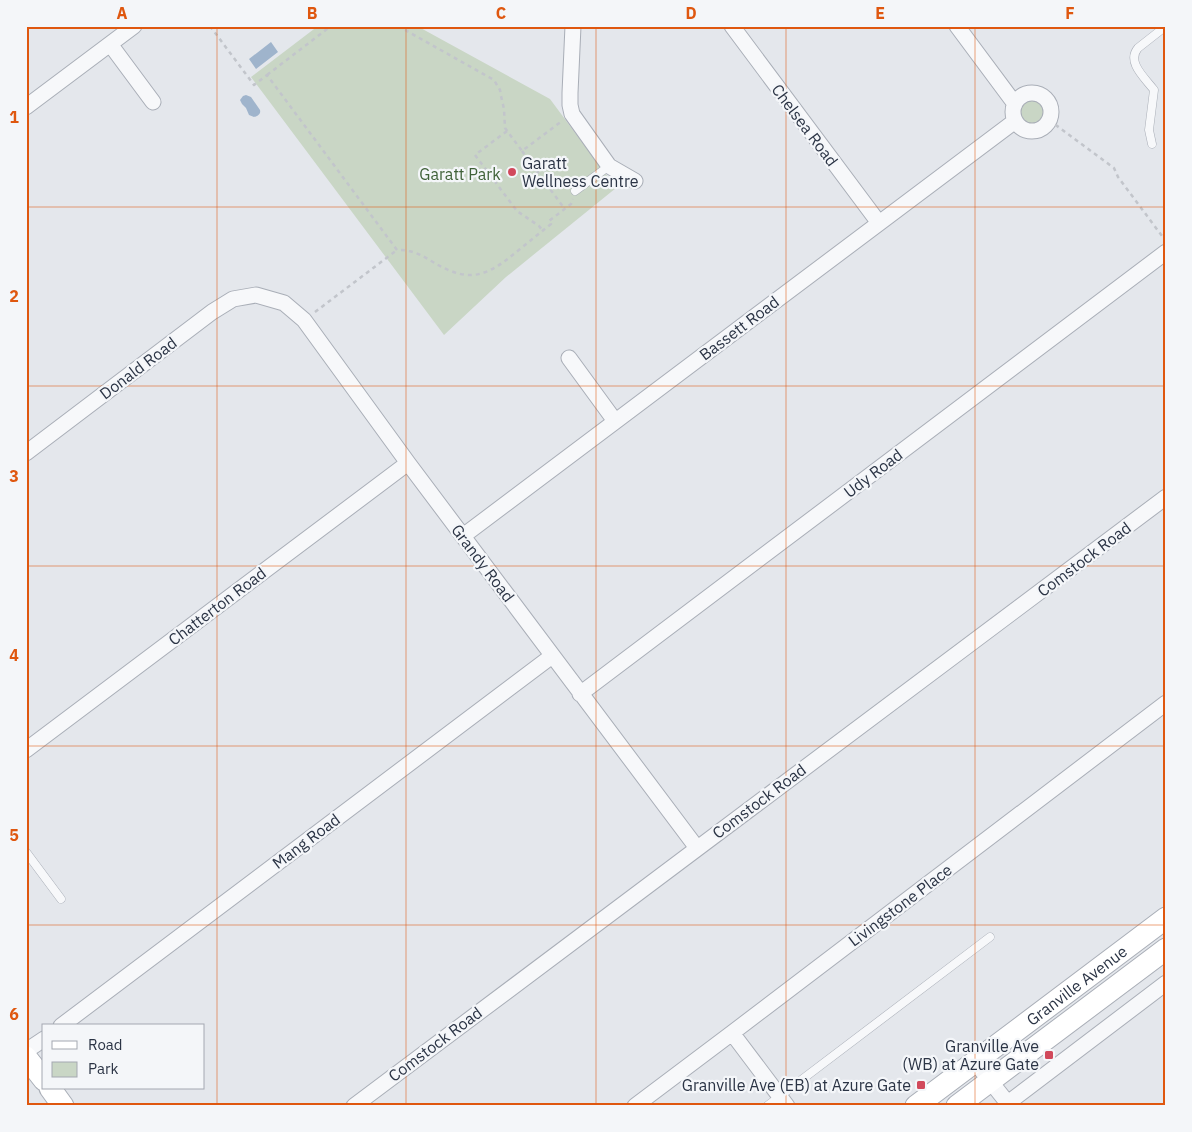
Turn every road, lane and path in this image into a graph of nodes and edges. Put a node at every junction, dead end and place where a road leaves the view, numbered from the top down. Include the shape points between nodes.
1 (134, 26) edge
2 (210, 26) edge
3 (331, 26) edge
4 (398, 26) edge
5 (573, 26) edge
6 (732, 26) edge
7 (957, 26) edge
8 (1166, 26) edge
9 (110, 44) junction
10 (267, 75) junction
11 (153, 102) dead end
12 (1014, 104) junction
13 (26, 107) edge
14 (572, 114) junction
15 (1049, 120) junction
16 (1016, 121) junction
17 (507, 131) junction
18 (1152, 144) dead end
19 (522, 151) junction
20 (609, 166) junction
21 (635, 181) dead end
22 (575, 191) joint
23 (565, 209) junction
24 (879, 223) junction
25 (543, 231) junction
26 (1166, 241) edge
27 (397, 250) junction
28 (1166, 252) edge
29 (256, 295) joint
30 (304, 320) junction
31 (569, 358) dead end
32 (615, 421) junction
33 (26, 453) edge
34 (408, 463) junction
35 (1166, 497) edge
36 (463, 536) junction
37 (552, 656) junction
38 (580, 694) junction
39 (1166, 703) edge
40 (26, 750) edge
41 (696, 848) junction
42 (26, 852) edge
43 (61, 898) dead end
44 (1166, 918) edge
45 (990, 937) dead end
46 (1166, 949) edge
47 (1166, 983) edge
48 (64, 1024) edge
49 (732, 1033) junction
50 (42, 1040) edge
51 (26, 1052) edge
52 (26, 1057) edge
53 (975, 1062) junction
54 (42, 1077) edge
55 (990, 1080) junction
56 (51, 1090) edge
57 (784, 1101) edge
58 (1007, 1105) edge
59 (63, 1106) edge
60 (354, 1106) edge
61 (634, 1106) edge
62 (767, 1106) edge
63 (916, 1106) edge
64 (957, 1106) edge

1 - 9 street
2 - 10 path via 254,84
3 - 10 path
4 - 17 path via 494,80 500,90
5 - 14 street
6 - 24 street, Chelsea Road
7 - 12 street
8 - 18 lane via 1138,48 1133,57 1154,90 1148,130
9 - 11 street
9 - 13 street
10 - 27 path
12 - 15 street via 1023,94 1042,95 1050,105
12 - 16 street
14 - 19 path
14 - 20 street
15 - 16 street via 1043,128 1031,131
15 - 26 path via 1114,168
16 - 24 street, Bassett Road
17 - 19 path
17 - 25 path via 475,155 517,211
19 - 23 path
20 - 21 street
20 - 22 lane
22 - 23 path via 572,204
23 - 25 path via 548,221 551,224
24 - 32 street, Bassett Road
25 - 27 path via 496,268 484,273 458,274 420,255
27 - 30 path
28 - 38 street, Udy Road
29 - 30 street, Grandy Road via 284,303
29 - 33 street, Donald Road via 233,299 212,312
30 - 34 street, Grandy Road
31 - 32 street
32 - 36 street, Bassett Road
34 - 36 street, Grandy Road
34 - 40 street, Chatterton Road
35 - 41 street, Comstock Road
36 - 37 street, Grandy Road
37 - 38 street, Grandy Road
37 - 48 street, Mang Road
38 - 41 street, Grandy Road
39 - 49 street, Livingstone Place
41 - 60 street, Comstock Road
42 - 43 lane
44 - 53 main road, Granville Avenue
45 - 57 lane
46 - 55 main road, Granville Avenue
47 - 58 street
49 - 57 street
49 - 61 street, Livingstone Place
50 - 51 street
52 - 54 main road
53 - 55 street
53 - 63 main road, Granville Avenue
55 - 58 street
55 - 64 main road, Granville Avenue
56 - 59 main road
57 - 62 lane

